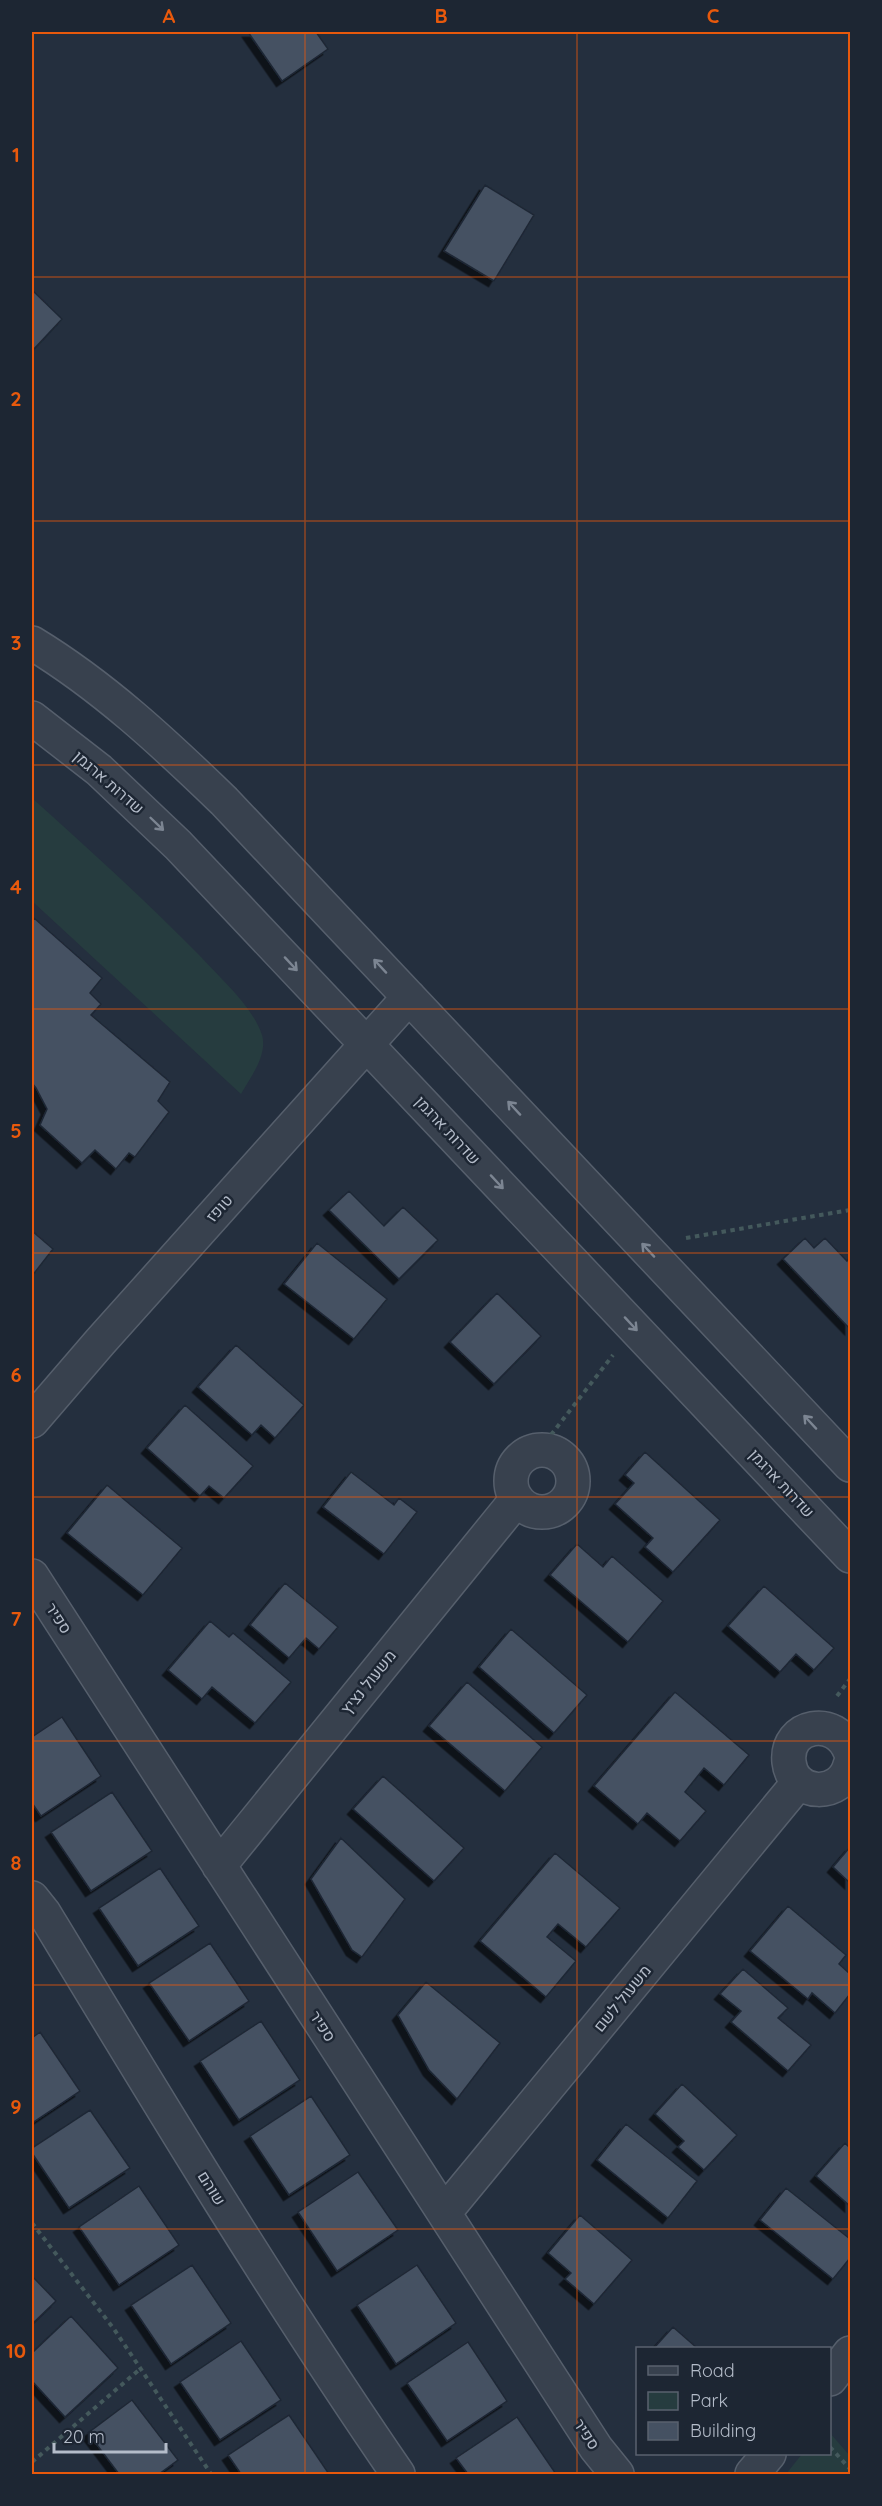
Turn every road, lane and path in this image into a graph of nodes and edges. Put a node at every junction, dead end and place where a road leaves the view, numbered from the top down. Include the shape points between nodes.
1 (32, 643) edge
2 (32, 718) edge
3 (409, 997) junction
4 (366, 1043) junction
5 (850, 1210) edge
6 (643, 1245) junction
7 (635, 1328) junction
8 (32, 1421) edge
9 (540, 1449) junction
10 (850, 1465) edge
11 (517, 1499) junction
12 (850, 1556) edge
13 (32, 1576) edge
14 (850, 1750) edge
15 (850, 1765) edge
16 (799, 1782) junction
17 (219, 1866) junction
18 (32, 1898) edge
19 (444, 2213) junction
20 (32, 2223) edge
21 (850, 2353) edge
22 (140, 2369) junction
23 (831, 2378) edge
24 (831, 2448) edge
25 (768, 2455) edge
26 (32, 2462) edge
27 (850, 2469) edge
28 (211, 2475) edge
29 (398, 2475) edge
30 (617, 2475) edge
31 (752, 2475) edge

3 -> 1 street via 183,761 92,684
2 -> 4 street, שדרות ארגמן via 99,770 147,814
3 - 4 street, טופז
6 -> 3 street
4 -> 7 street, שדרות ארגמן
4 - 8 street, טופז
5 - 6 path
10 -> 6 street
7 - 9 path
7 - 12 street, שדרות ארגמן
9 - 11 street via 523,1455 515,1465 510,1483
9 - 11 street via 552,1451 567,1462 573,1479 569,1497 560,1506 544,1512 525,1508
11 - 17 street, משעול נציץ
13 - 17 street, ספיר
14 - 16 street via 841,1736 830,1729 818,1728 801,1734 793,1743 789,1761
15 - 16 street via 844,1779 834,1787 816,1790
16 - 19 street, משעול לשם
17 - 19 street, ספיר
18 - 29 street, שוהם via 191,2155
19 - 30 street, ספיר
20 - 22 path
21 - 23 street
22 - 26 path
22 - 28 path
24 - 27 path
25 - 31 street

